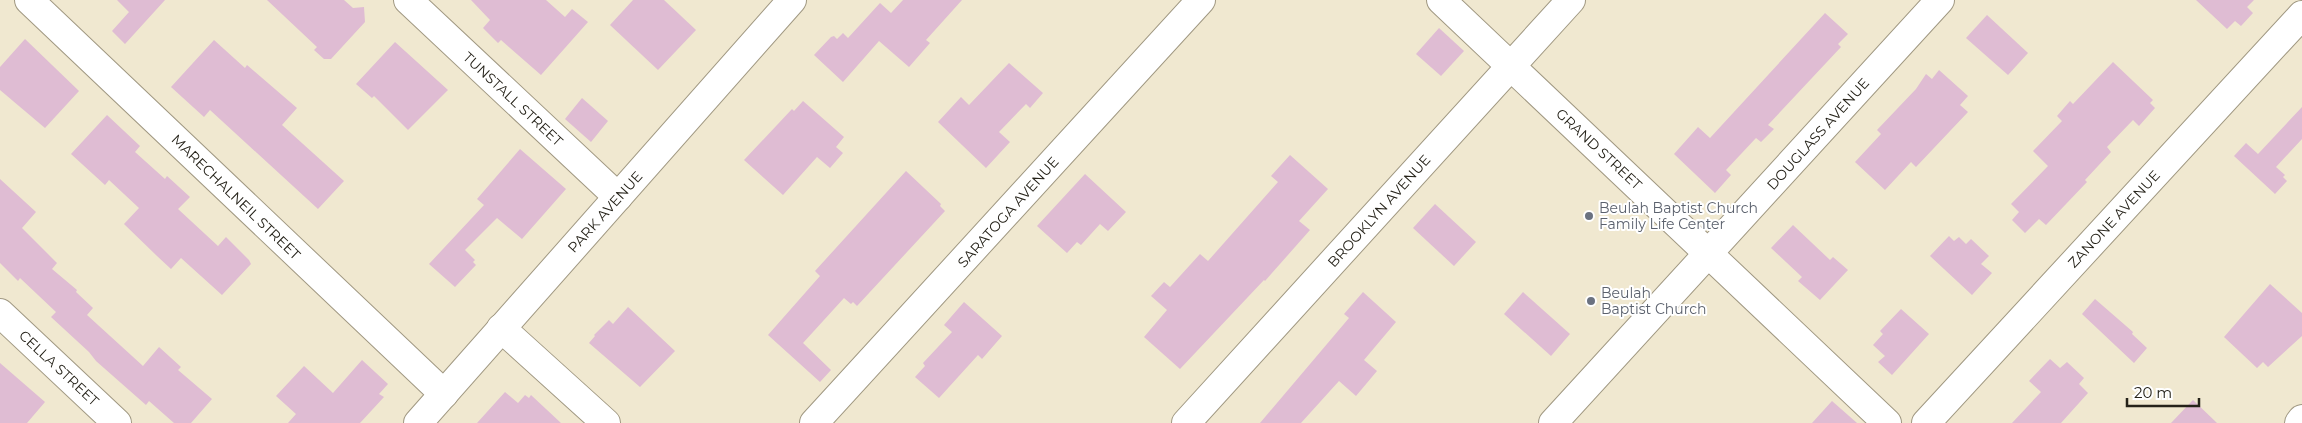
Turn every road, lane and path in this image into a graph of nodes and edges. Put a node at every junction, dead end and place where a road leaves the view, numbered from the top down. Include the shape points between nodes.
1 (29, 0) edge
2 (408, 0) edge
3 (1201, 0) edge
4 (1441, 0) edge
5 (1572, 0) edge
6 (1940, 0) edge
7 (788, 2) edge
8 (2302, 15) edge
9 (1511, 66) junction
10 (618, 197) junction
11 (1709, 254) junction
12 (0, 313) edge
13 (501, 328) junction
14 (444, 394) junction
15 (2302, 419) edge
16 (117, 423) edge
17 (418, 423) edge
18 (606, 423) edge
19 (814, 423) edge
20 (1186, 423) edge
21 (1553, 423) edge
22 (1887, 423) edge
23 (1926, 423) edge
24 (2299, 423) edge

1 - 14 street, MARECHALNEIL STREET
2 - 10 street, TUNSTALL STREET
3 - 19 street, SARATOGA AVENUE
4 - 9 street, GRAND STREET
5 - 9 street, BROOKLYN AVENUE
6 - 11 street, DOUGLASS AVENUE
7 - 10 street, PARK AVENUE
8 - 23 street, ZANONE AVENUE
9 - 11 street, GRAND STREET
9 - 20 street, BROOKLYN AVENUE
10 - 13 street, PARK AVENUE
11 - 21 street, DOUGLASS AVENUE
11 - 22 street, GRAND STREET
12 - 16 street, CELLA STREET
13 - 14 street, PARK AVENUE
13 - 18 street
14 - 17 street, PARK AVENUE
15 - 24 street

